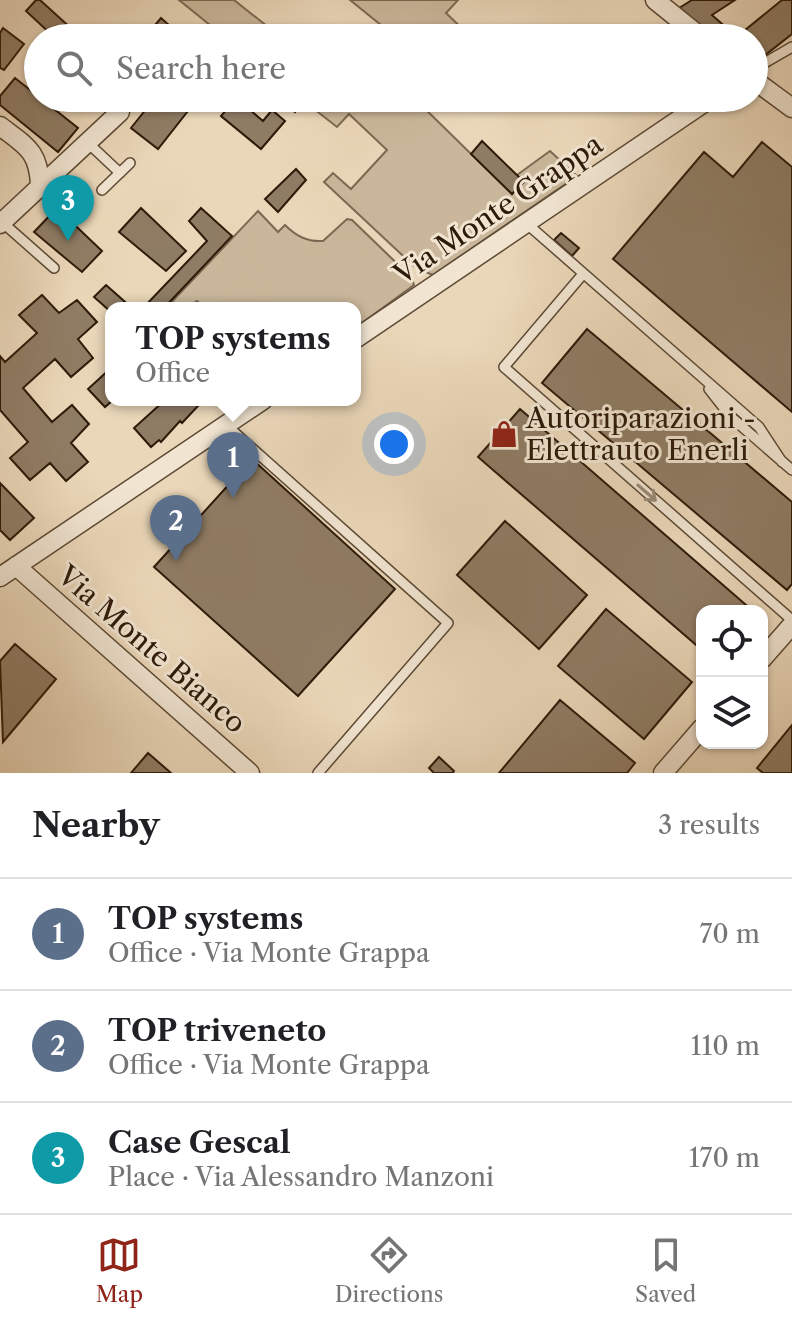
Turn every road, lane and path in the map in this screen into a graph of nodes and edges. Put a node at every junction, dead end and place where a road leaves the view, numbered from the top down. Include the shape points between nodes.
1 (655, 0) edge
2 (685, 24) edge
3 (792, 47) edge
4 (768, 61) edge
5 (768, 90) edge
6 (792, 108) edge
7 (120, 112) dead end
8 (690, 112) edge
9 (0, 126) edge
10 (87, 142) junction
11 (130, 163) dead end
12 (120, 173) junction
13 (40, 186) junction
14 (102, 190) dead end
15 (1, 223) edge
16 (526, 223) junction
17 (54, 268) dead end
18 (583, 274) junction
19 (361, 335) edge
20 (254, 406) edge
21 (226, 425) junction
22 (792, 470) edge
23 (16, 566) junction
24 (0, 577) edge
25 (792, 623) edge
26 (768, 652) edge
27 (696, 735) edge
28 (250, 773) edge
29 (318, 773) edge
30 (663, 773) edge

1 - 2 street
3 - 4 lane
5 - 6 street
7 - 10 street
8 - 16 street, Via Monte Grappa
9 - 13 street via 31,150 39,164
10 - 12 lane
10 - 13 street
11 - 12 lane
12 - 14 lane
13 - 15 street
15 - 17 lane
16 - 18 lane
16 - 19 street, Via Monte Grappa
18 - 22 lane via 759,427
18 -> 25 lane via 504,367
20 - 21 street
21 - 23 street
21 - 29 lane via 448,623
23 - 24 street
23 - 28 street, Via Monte Bianco
25 - 26 street
27 - 30 street

